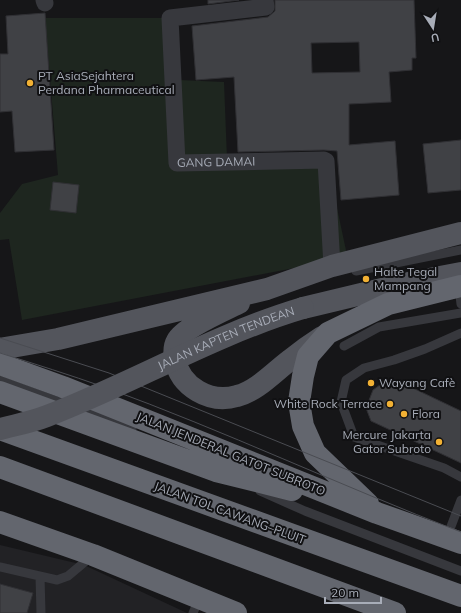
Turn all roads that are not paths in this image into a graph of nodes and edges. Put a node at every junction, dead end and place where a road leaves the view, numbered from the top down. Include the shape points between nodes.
1 (265, 0) edge
2 (461, 233) edge
3 (461, 238) edge
4 (461, 250) edge
5 (416, 259) junction
6 (341, 271) junction
7 (460, 287) edge
8 (267, 289) junction
9 (461, 313) edge
10 (328, 333) junction
11 (461, 333) edge
12 (344, 346) dead end
13 (0, 349) edge
14 (0, 364) edge
15 (0, 380) edge
16 (0, 392) edge
17 (0, 429) edge
18 (142, 433) dead end
19 (163, 442) dead end
20 (0, 467) edge
21 (216, 471) junction
22 (461, 477) edge
23 (461, 500) edge
24 (350, 502) junction
25 (378, 513) junction
26 (0, 522) edge
27 (454, 540) edge
28 (93, 555) junction
29 (0, 567) edge
30 (461, 571) edge
31 (40, 576) junction
32 (461, 596) edge
33 (196, 606) edge
34 (41, 613) edge
35 (236, 613) edge
36 (395, 613) edge

1 - 6 street, GANG DAMAI via 266,7 170,18 177,163 326,161
2 - 6 main road
3 - 5 lane via 434,253
4 - 5 lane
5 - 6 lane
6 - 8 main road
7 - 10 highway via 388,304
7 - 17 main road, JALAN KAPTEN TENDEAN, bridge via 403,284 270,318 45,417
8 - 10 main road via 190,329 177,340 174,352 176,366 182,378 193,388 214,398 227,399 239,396 252,390 303,349
8 - 13 main road via 58,339
9 - 12 lane via 379,327
10 - 25 highway via 308,356 299,402 303,426 315,453
11 - 22 lane via 425,349 364,368 346,380 341,402 354,437 444,468
14 - 24 highway, JALAN JENDERAL GATOT SUBROTO
15 - 18 lane
16 - 21 highway
17 - 32 highway, JALAN TOL CAWANG–PLUIT
19 - 21 lane
20 - 36 highway
21 - 24 highway
21 - 30 lane via 305,511
23 - 27 lane
24 - 25 highway, JALAN JENDERAL GATOT SUBROTO
25 - 27 highway, JALAN JENDERAL GATOT SUBROTO
26 - 28 highway
28 - 31 lane via 68,576 57,580
28 - 33 highway
29 - 31 lane
31 - 34 lane
33 - 35 highway

